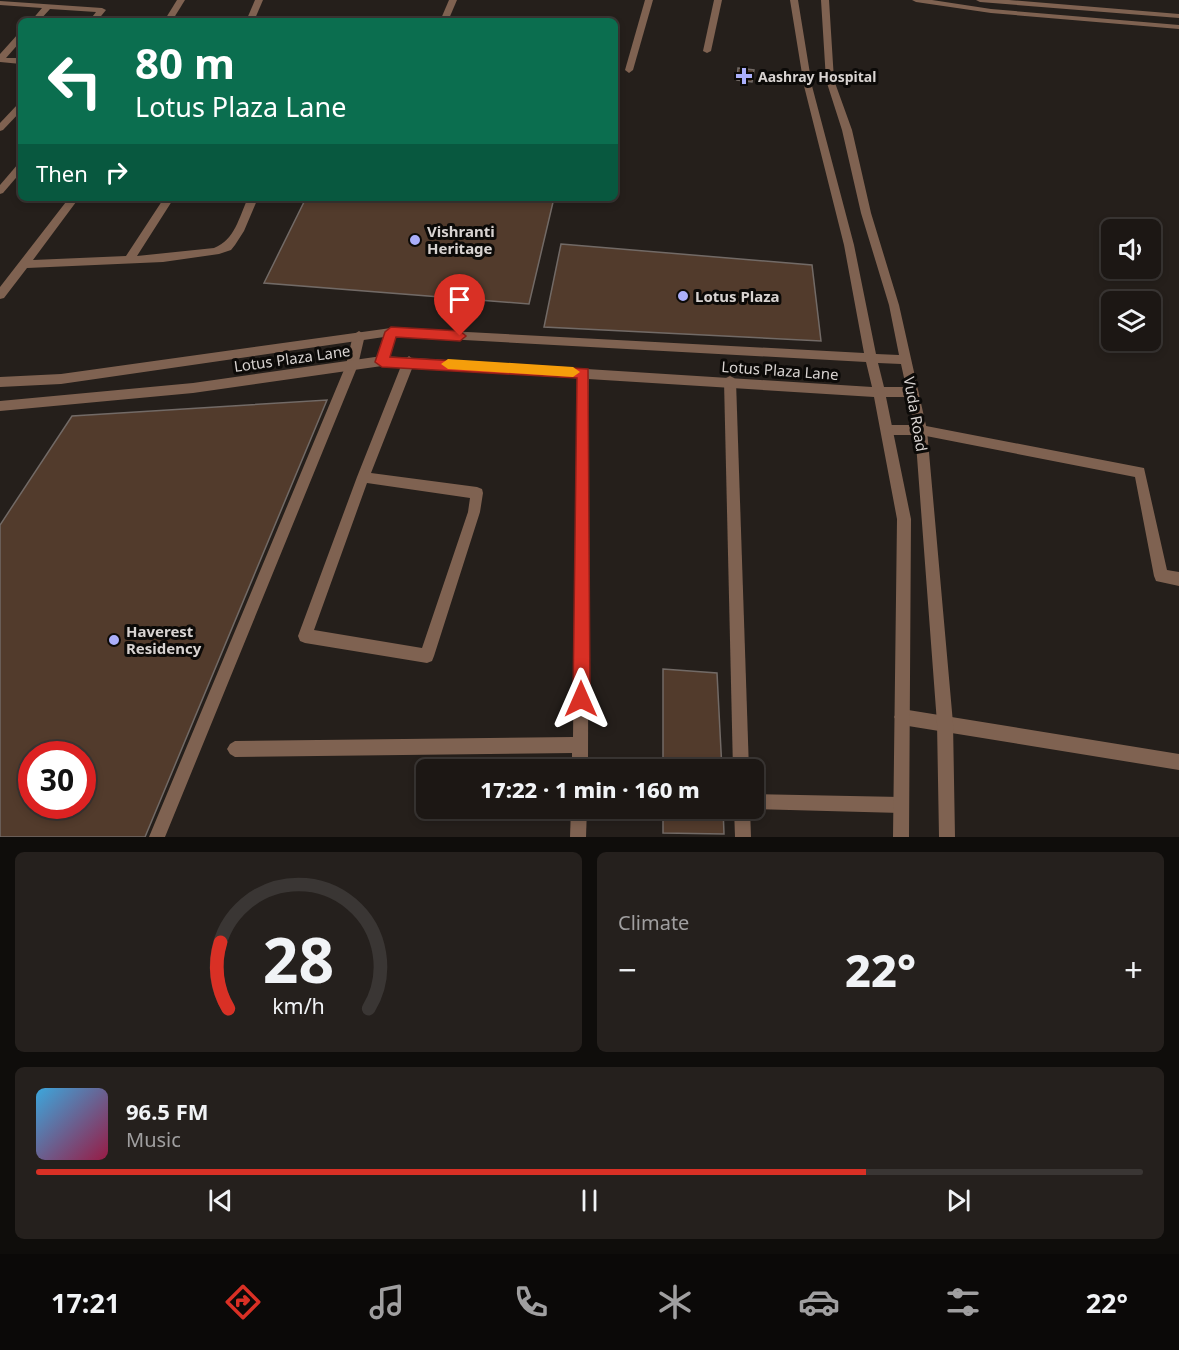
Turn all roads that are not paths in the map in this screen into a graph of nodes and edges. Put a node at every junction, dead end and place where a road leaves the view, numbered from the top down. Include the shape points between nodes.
1 (181, 0) edge
2 (259, 0) edge
3 (453, 0) edge
4 (649, 0) edge
5 (718, 0) edge
6 (794, 0) edge
7 (825, 0) edge
8 (916, 0) edge
9 (980, 0) edge
10 (0, 3) edge
11 (50, 5) junction
12 (1179, 16) edge
13 (38, 18) edge
14 (95, 18) edge
15 (170, 18) edge
16 (251, 18) edge
17 (445, 18) edge
18 (1179, 27) edge
19 (18, 39) edge
20 (707, 51) dead end
21 (0, 59) edge
22 (18, 61) edge
23 (629, 70) dead end
24 (18, 109) edge
25 (0, 128) edge
26 (18, 170) edge
27 (0, 191) edge
28 (72, 201) edge
29 (167, 201) edge
30 (252, 201) edge
31 (130, 259) junction
32 (22, 264) junction
33 (0, 296) edge
34 (391, 332) junction
35 (359, 335) junction
36 (871, 359) junction
37 (906, 360) junction
38 (409, 361) junction
39 (382, 362) junction
40 (352, 364) junction
41 (583, 373) junction
42 (730, 381) junction
43 (0, 382) edge
44 (878, 392) junction
45 (913, 392) junction
46 (0, 406) edge
47 (888, 430) junction
48 (921, 430) junction
49 (363, 477) junction
50 (1179, 579) edge
51 (902, 717) junction
52 (945, 723) junction
53 (581, 746) junction
54 (235, 749) dead end
55 (580, 759) edge
56 (741, 759) edge
57 (1179, 762) edge
58 (764, 802) edge
59 (901, 805) junction
60 (579, 819) edge
61 (742, 819) edge
62 (157, 837) edge
63 (578, 837) edge
64 (743, 837) edge
65 (901, 837) edge
66 (947, 837) edge

1 - 15 street
2 - 16 street
3 - 17 street
4 - 23 street
5 - 20 street
6 - 36 street, Vuda Road via 808,86 849,245
7 - 37 street, Vuda Road via 830,80 847,130
8 - 18 street via 992,11
9 - 12 street
10 - 11 street
11 - 13 street
11 - 14 street via 102,10
19 - 21 street
21 - 22 street
24 - 25 street
26 - 27 street
28 - 32 street
29 - 31 street
30 - 31 street via 232,241 219,251
31 - 32 street
32 - 33 street
34 - 35 street, Lotus Plaza Lane
34 - 36 street, Lotus Plaza Lane
34 - 39 street
35 - 40 street
35 - 43 street, Lotus Plaza Lane via 61,379
36 - 37 street, Lotus Plaza Lane
36 - 44 street, Vuda Road
37 - 45 street, Vuda Road
38 - 39 street, Lotus Plaza Lane
38 - 41 street, Lotus Plaza Lane
38 - 49 street
39 - 40 street, Lotus Plaza Lane
40 - 46 street, Lotus Plaza Lane via 193,388
40 - 62 street
41 - 42 street, Lotus Plaza Lane
41 - 53 street
42 - 44 street, Lotus Plaza Lane
42 - 56 street
44 - 45 street, Lotus Plaza Lane
44 - 47 street, Vuda Road
45 - 48 street, Vuda Road
47 - 48 street
47 - 51 street, Vuda Road via 903,519
48 - 50 street via 1140,472 1161,576
48 - 52 street, Vuda Road
49 - 49 street via 305,636 427,656 477,493
51 - 52 street
51 - 59 street, Vuda Road
52 - 57 street
52 - 66 street, Vuda Road
53 - 54 street
53 - 55 street
58 - 59 street
59 - 65 street, Vuda Road
60 - 63 street
61 - 64 street

